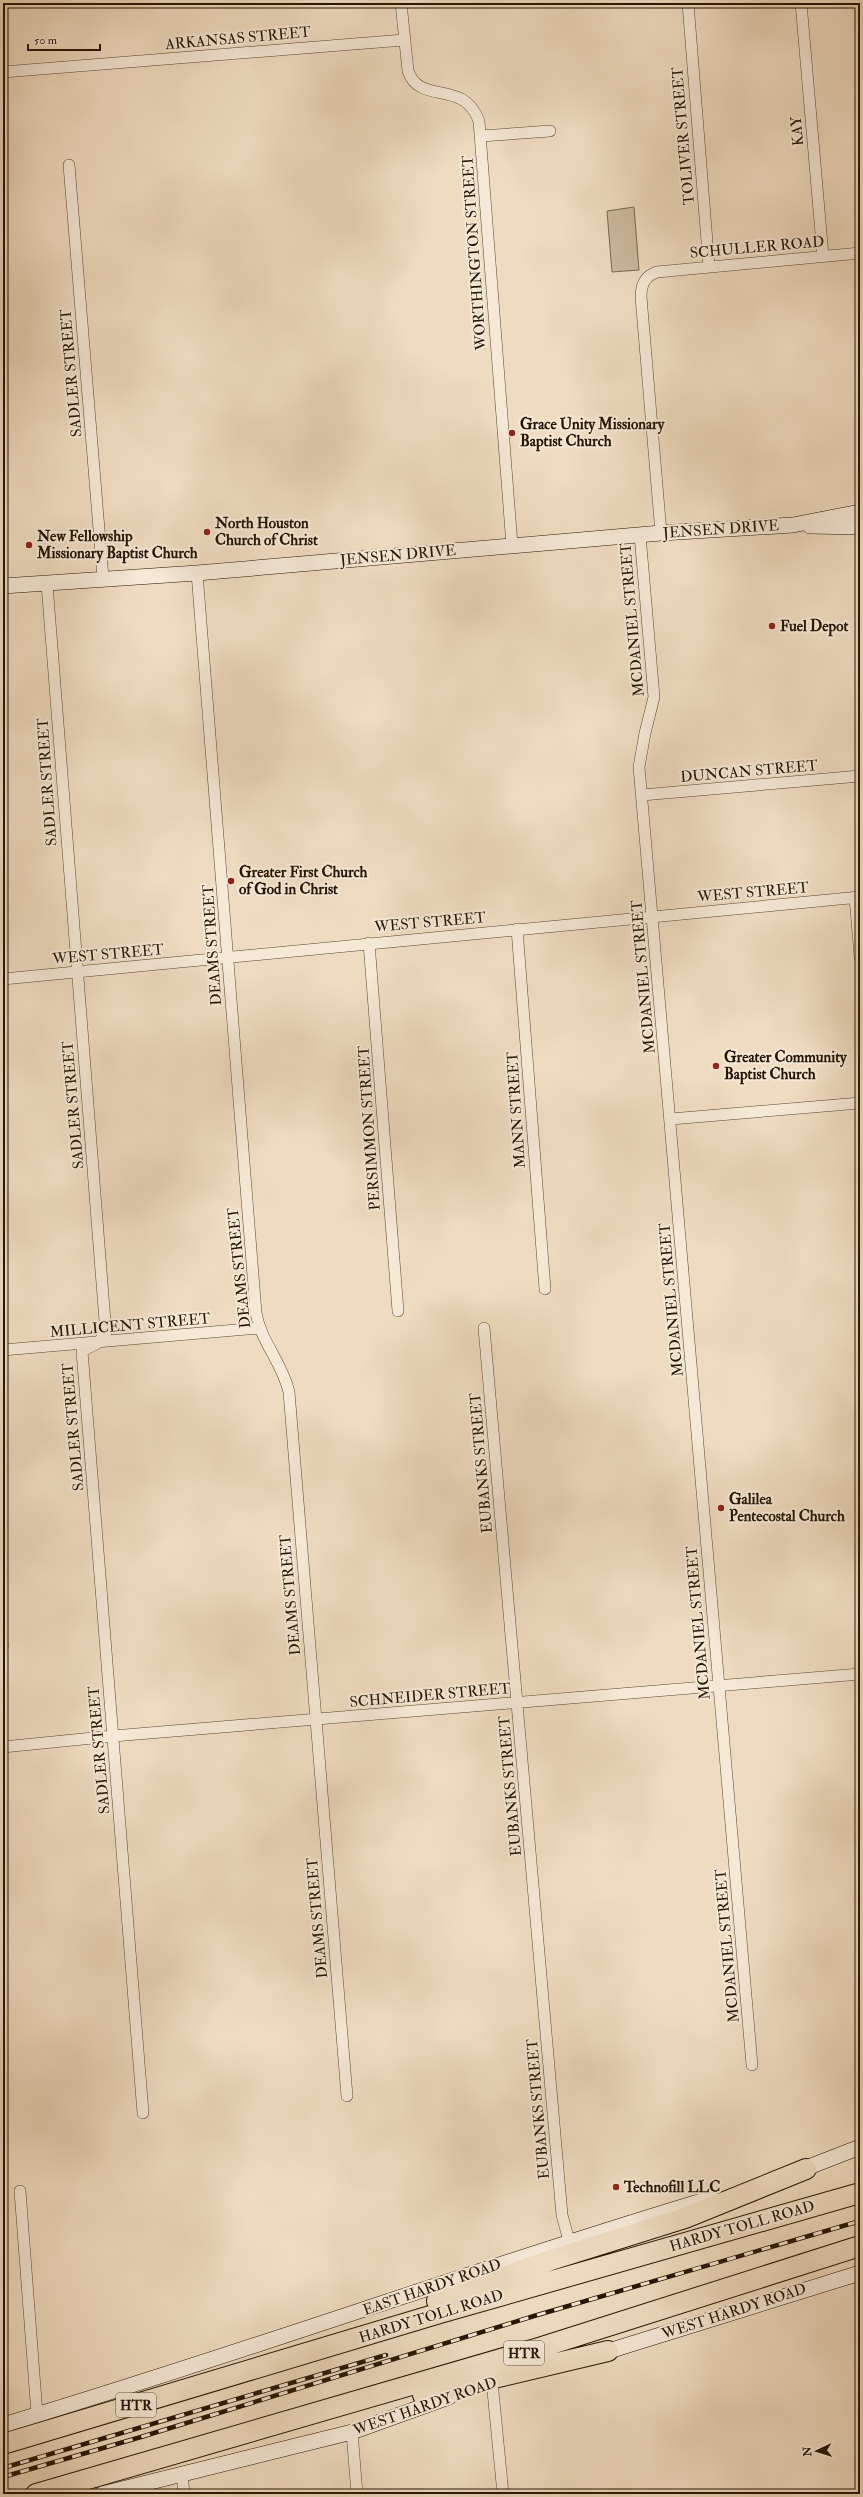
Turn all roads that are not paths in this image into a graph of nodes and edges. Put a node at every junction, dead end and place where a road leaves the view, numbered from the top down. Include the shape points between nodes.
1 (401, 3) edge
2 (688, 3) edge
3 (801, 3) edge
4 (404, 40) junction
5 (3, 72) edge
6 (550, 131) dead end
7 (480, 136) junction
8 (69, 165) dead end
9 (860, 253) edge
10 (823, 256) junction
11 (709, 267) junction
12 (860, 512) edge
13 (793, 525) junction
14 (860, 527) edge
15 (661, 533) junction
16 (640, 535) junction
17 (512, 546) junction
18 (197, 573) junction
19 (103, 578) junction
20 (47, 584) junction
21 (3, 586) edge
22 (860, 776) edge
23 (642, 795) junction
24 (857, 897) edge
25 (652, 916) junction
26 (517, 929) junction
27 (369, 943) junction
28 (860, 956) edge
29 (228, 958) junction
30 (77, 971) junction
31 (3, 979) edge
32 (860, 1103) edge
33 (671, 1119) junction
34 (545, 1289) dead end
35 (398, 1311) dead end
36 (259, 1328) junction
37 (484, 1328) dead end
38 (96, 1344) junction
39 (3, 1350) edge
40 (860, 1674) edge
41 (719, 1686) junction
42 (517, 1702) junction
43 (315, 1719) junction
44 (113, 1736) junction
45 (3, 1747) edge
46 (752, 2065) dead end
47 (347, 2096) dead end
48 (143, 2113) dead end
49 (860, 2147) edge
50 (806, 2169) junction
51 (20, 2191) dead end
52 (860, 2193) edge
53 (569, 2240) junction
54 (860, 2246) edge
55 (860, 2273) edge
56 (335, 2345) junction
57 (608, 2351) junction
58 (492, 2381) junction
59 (38, 2414) junction
60 (3, 2424) edge
61 (352, 2432) junction
62 (3, 2444) edge
63 (186, 2452) junction
64 (182, 2473) junction
65 (36, 2494) edge
66 (102, 2494) edge
67 (184, 2494) edge
68 (357, 2494) edge
69 (503, 2494) edge

1 - 4 street, WORTHINGTON STREET
2 - 11 street, TOLIVER STREET
3 - 10 street, KAY
4 - 5 street, ARKANSAS STREET
4 - 7 street, WORTHINGTON STREET via 411,81 418,87 465,99 475,110 479,120
6 - 7 street
7 - 17 street, WORTHINGTON STREET
8 - 19 street, SADLER STREET
9 - 10 street, SCHULLER ROAD
10 - 11 street, SCHULLER ROAD
11 - 15 street, SCHULLER ROAD via 649,274 641,287
12 - 13 main road, JENSEN DRIVE
13 - 14 main road, JENSEN DRIVE
13 - 15 main road, JENSEN DRIVE
15 - 16 main road, JENSEN DRIVE
16 - 17 main road, JENSEN DRIVE
16 - 23 street, MCDANIEL STREET via 654,697 641,750 639,767
17 - 18 main road, JENSEN DRIVE
18 - 19 main road, JENSEN DRIVE
18 - 29 street, DEAMS STREET
19 - 20 main road, JENSEN DRIVE
20 - 21 main road, JENSEN DRIVE
20 - 30 street, SADLER STREET
22 - 23 street, DUNCAN STREET
23 - 25 street, MCDANIEL STREET
24 - 25 street, WEST STREET
24 - 28 street
25 - 26 street, WEST STREET
25 - 33 street, MCDANIEL STREET
26 - 27 street, WEST STREET
26 - 34 street, MANN STREET
27 - 29 street, WEST STREET
27 - 35 street, PERSIMMON STREET
29 - 30 street, WEST STREET
29 - 36 street, DEAMS STREET
30 - 31 street, WEST STREET
30 - 38 street, SADLER STREET via 106,1334
32 - 33 street
33 - 41 street, MCDANIEL STREET
36 - 38 street, MILLICENT STREET
36 - 43 street, DEAMS STREET via 285,1374 288,1392
37 - 42 street, EUBANKS STREET
38 - 39 street, MILLICENT STREET
38 - 44 street, SADLER STREET via 82,1351
40 - 41 street, SCHNEIDER STREET
41 - 42 street, SCHNEIDER STREET
41 - 46 street, MCDANIEL STREET
42 - 43 street, SCHNEIDER STREET
42 - 53 street, EUBANKS STREET via 562,2215
43 - 44 street, SCHNEIDER STREET
43 - 47 street, DEAMS STREET
44 - 45 street, SCHNEIDER STREET
44 - 48 street, SADLER STREET
49 - 50 main road, EAST HARDY ROAD
50 - 53 main road, EAST HARDY ROAD
50 - 56 highway via 685,2218 551,2260 440,2300
51 - 59 street
52 - 56 highway, HARDY TOLL ROAD / HTR via 676,2244
53 - 59 main road, EAST HARDY ROAD via 344,2317
54 - 63 highway, HTR via 542,2347
55 - 57 main road, WEST HARDY ROAD
56 - 62 highway, HARDY TOLL ROAD / HTR
57 - 58 main road, WEST HARDY ROAD
57 - 63 highway
58 - 61 main road, WEST HARDY ROAD
58 - 69 street
59 - 60 main road, EAST HARDY ROAD
61 - 64 main road, WEST HARDY ROAD
61 - 68 street
63 - 65 highway, HTR
64 - 66 main road, WEST HARDY ROAD
64 - 67 street

